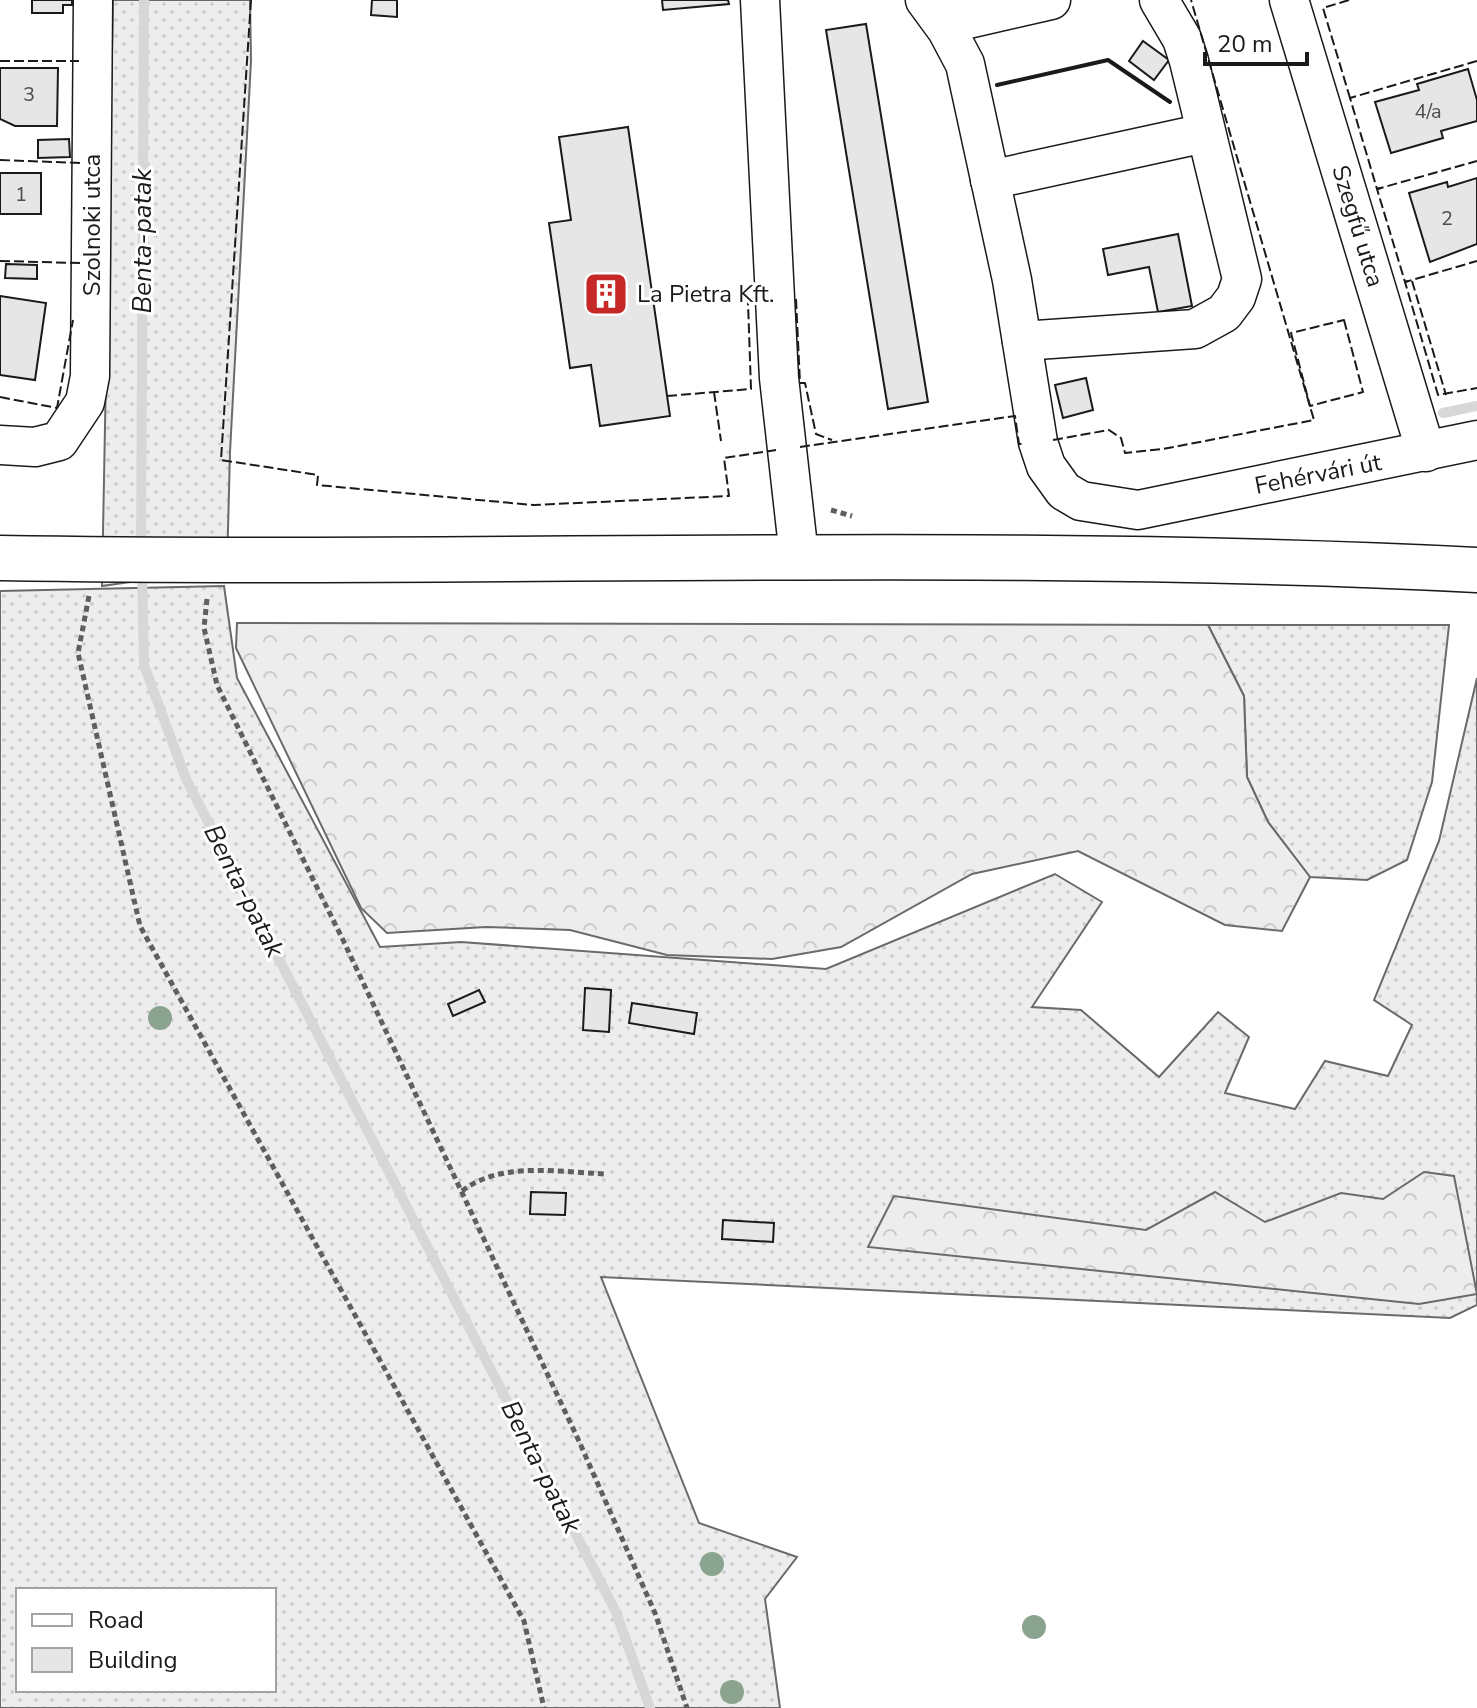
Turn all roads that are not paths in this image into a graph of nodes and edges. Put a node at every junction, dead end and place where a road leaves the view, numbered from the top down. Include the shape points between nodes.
1 (93, 0) edge
2 (760, 0) edge
3 (928, 0) edge
4 (1051, 0) edge
5 (1159, 0) edge
6 (1289, 0) edge
7 (1205, 133) junction
8 (990, 180) junction
9 (1022, 341) junction
10 (1477, 440) edge
11 (0, 445) edge
12 (1426, 452) junction
13 (799, 556) junction
14 (0, 558) edge
15 (1477, 570) edge

1 - 11 street, Szolnoki utca via 90,376 85,402 59,441 35,447
2 - 13 street via 779,378
3 - 4 street via 968,19
3 - 8 street, Fehérvári út via 965,64
5 - 7 street via 1182,39
6 - 12 street, Szegfű utca
7 - 8 street
7 - 9 street via 1242,279 1224,313 1195,329
8 - 9 street, Fehérvári út
9 - 12 street, Fehérvári út via 1038,442 1054,480 1081,501 1138,510
10 - 12 street, Fehérvári út
13 - 14 main road
13 - 15 main road

